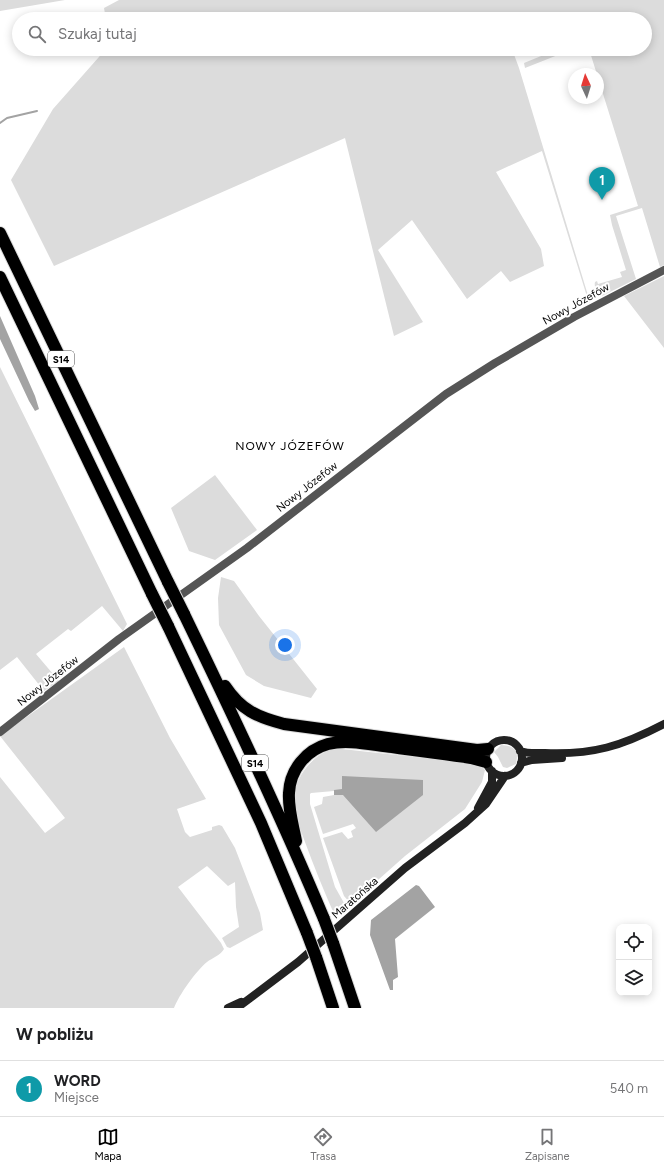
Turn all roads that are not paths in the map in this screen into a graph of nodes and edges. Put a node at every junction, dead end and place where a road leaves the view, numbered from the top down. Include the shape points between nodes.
1 (0, 233) edge
2 (664, 270) edge
3 (0, 278) edge
4 (207, 661) junction
5 (664, 724) edge
6 (0, 732) edge
7 (488, 748) junction
8 (520, 751) junction
9 (582, 753) junction
10 (521, 763) junction
11 (489, 767) junction
12 (505, 776) junction
13 (476, 812) junction
14 (302, 866) junction
15 (327, 989) junction
16 (247, 999) junction
17 (228, 1008) edge
18 (237, 1008) edge
19 (328, 1008) edge
20 (333, 1008) edge
21 (355, 1008) edge

1 - 4 highway, S14, bridge
2 - 6 street, Nowy Józefów via 574,317 482,370 446,394 253,543 119,639
3 - 15 highway, S14, bridge via 261,823 307,933
4 - 7 highway via 238,704 265,719 310,728 477,750
4 - 14 highway, S14
5 - 9 main road via 618,744
7 - 8 main road via 503,740 514,743
7 - 11 main road
8 - 9 main road
8 - 10 main road
9 - 10 main road
10 - 12 main road via 515,772
11 - 12 main road via 500,776
11 - 13 main road, Maratońska via 492,782
11 - 14 highway via 471,758 361,743 328,744 318,748 302,760 290,781 289,806
12 - 13 main road, Maratońska via 489,800
13 - 16 main road, Maratońska via 454,832 405,868 298,962
14 - 21 highway, S14, bridge via 333,943
15 - 19 highway
15 - 20 highway, S14
16 - 17 main road, Maratońska
16 - 18 main road, Maratońska

